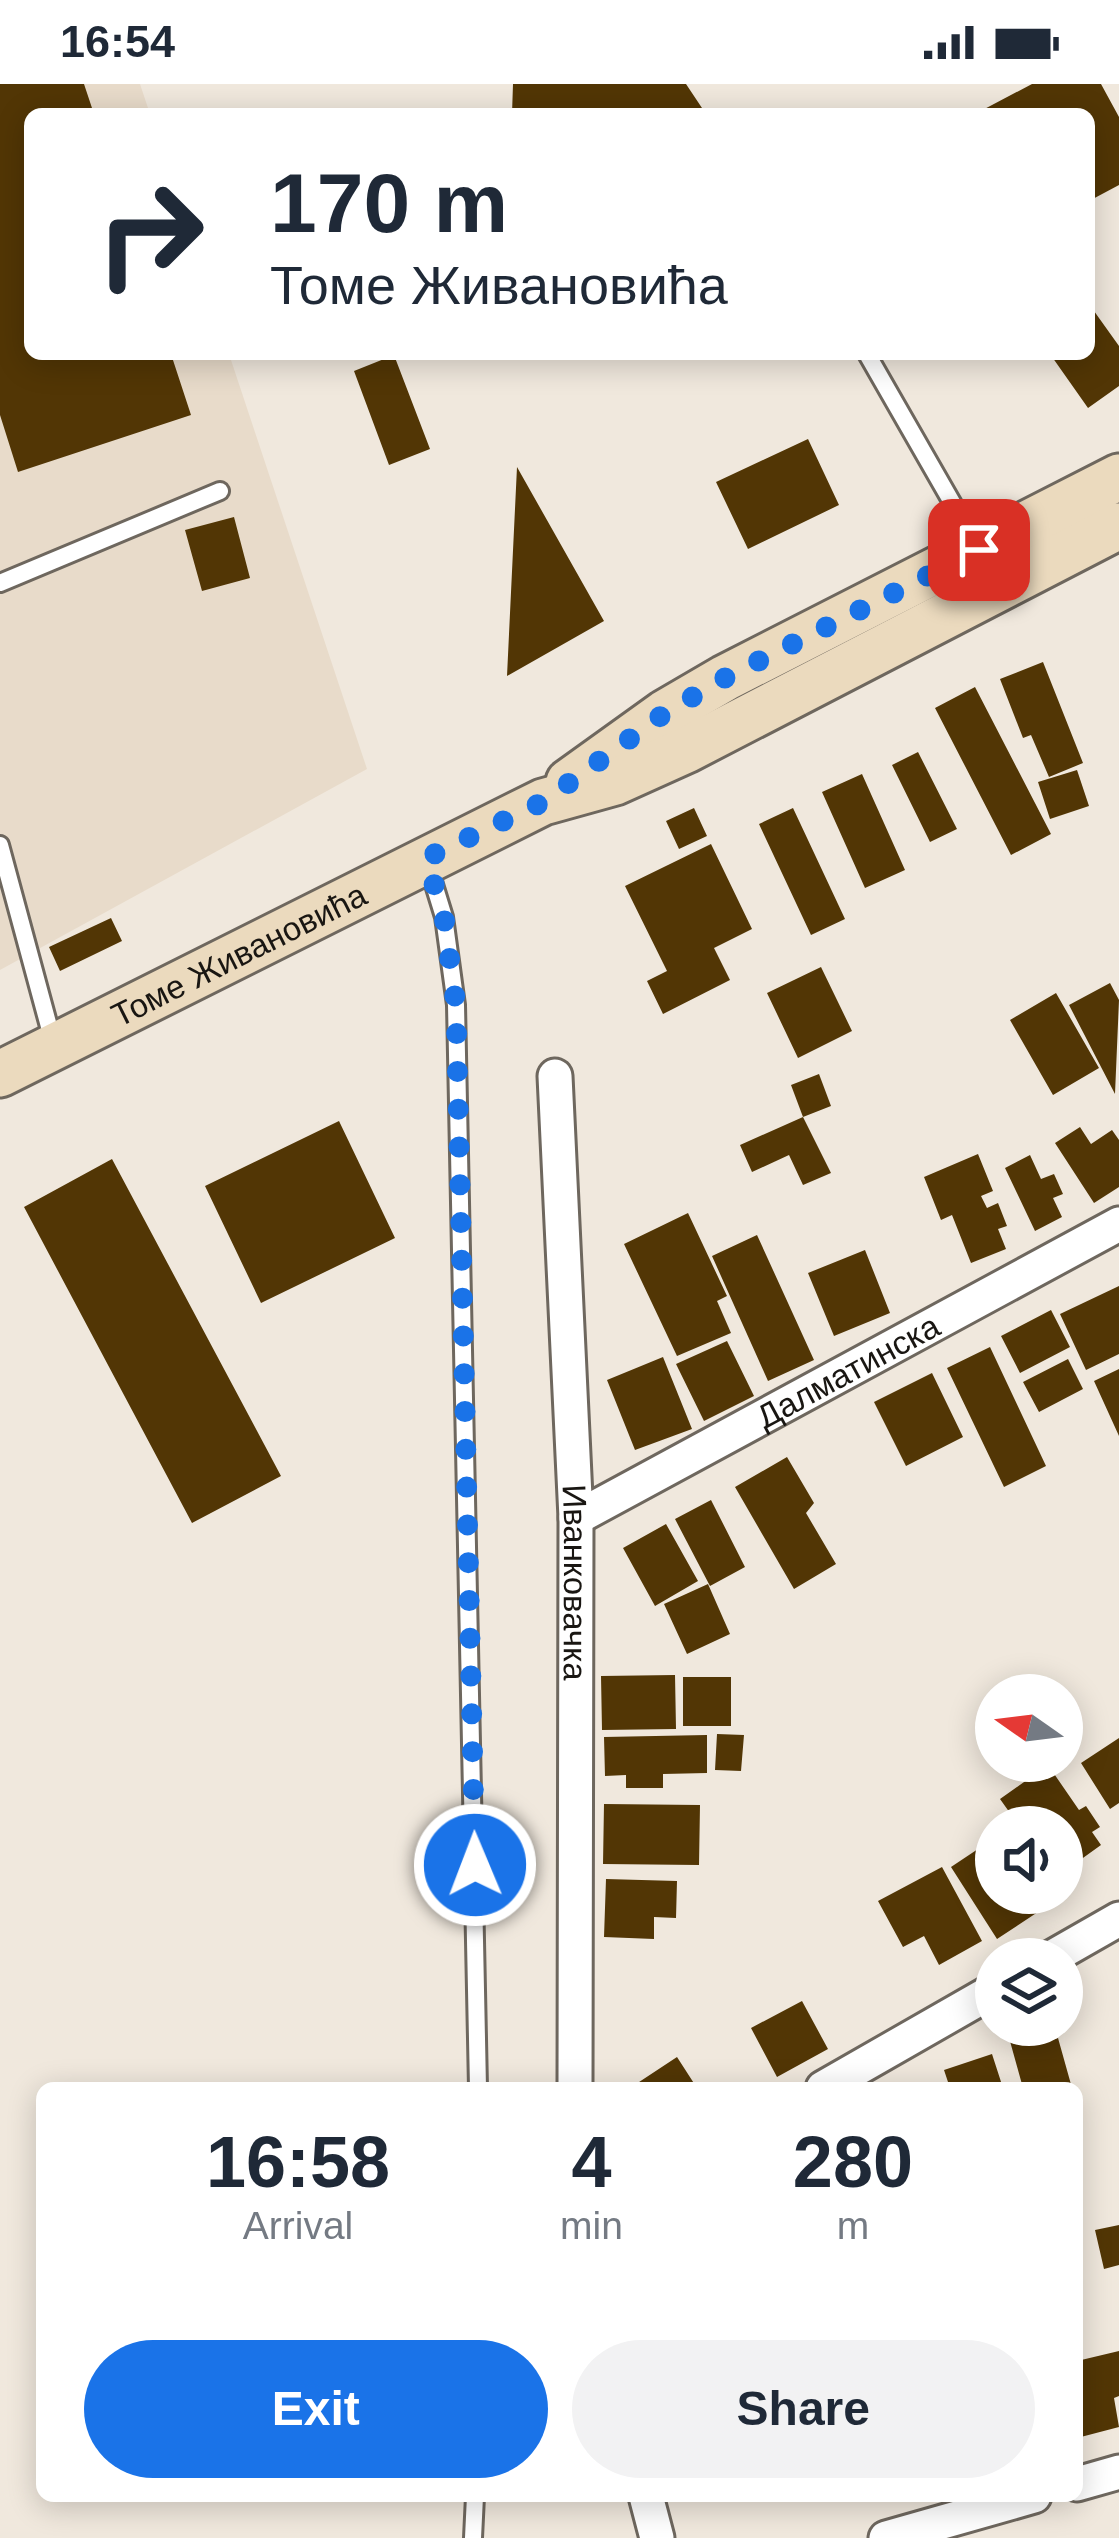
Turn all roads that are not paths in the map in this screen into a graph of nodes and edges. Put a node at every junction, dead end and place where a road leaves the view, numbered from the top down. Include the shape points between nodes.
1 (870, 360) edge
2 (1119, 477) edge
3 (220, 490) dead end
4 (1119, 526) edge
5 (979, 550) junction
6 (0, 583) edge
7 (543, 802) junction
8 (0, 845) edge
9 (426, 858) junction
10 (54, 1046) junction
11 (0, 1074) edge
12 (555, 1076) dead end
13 (1119, 1224) edge
14 (576, 1518) junction
15 (1119, 1919) edge
16 (1083, 1939) edge
17 (975, 2001) edge
18 (478, 2082) edge
19 (575, 2082) edge
20 (834, 2082) edge
21 (1119, 2472) edge
22 (1083, 2482) edge
23 (475, 2502) edge
24 (648, 2502) edge
25 (1013, 2502) edge
26 (473, 2538) edge
27 (657, 2538) edge
28 (886, 2538) edge

1 - 5 lane
2 - 5 main road, Томе Живановића
3 - 6 lane
4 - 7 main road, Томе Живановића via 686,750
5 - 7 main road, Томе Живановића via 685,701
7 - 9 main road, Томе Живановића
8 - 10 lane
9 - 10 main road, Томе Живановића
9 - 18 lane via 456,1005
10 - 11 main road, Томе Живановића
12 - 14 street, Иванковачка
13 - 14 street, Далматинска
14 - 19 street, Иванковачка
15 - 16 street
17 - 20 street
21 - 22 street
23 - 26 lane
24 - 27 street
25 - 28 street

